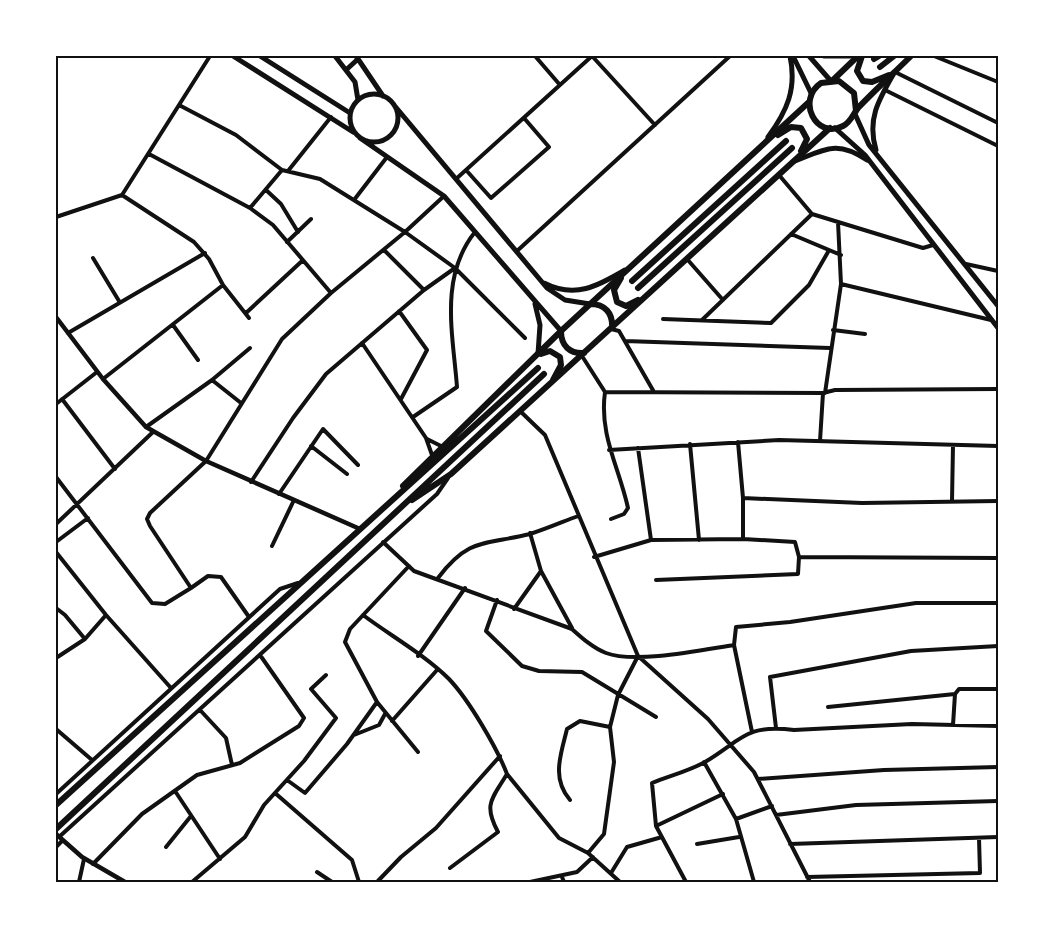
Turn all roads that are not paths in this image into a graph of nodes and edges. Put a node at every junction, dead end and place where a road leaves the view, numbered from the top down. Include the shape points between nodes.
1 (210, 56) edge
2 (233, 56) edge
3 (260, 56) edge
4 (335, 56) edge
5 (535, 56) edge
6 (592, 56) edge
7 (730, 56) edge
8 (792, 56) edge
9 (809, 56) edge
10 (824, 56) edge
11 (850, 56) edge
12 (860, 56) edge
13 (894, 56) edge
14 (911, 56) edge
15 (934, 56) edge
16 (357, 57) edge
17 (880, 67) dead end
18 (346, 70) junction
19 (895, 72) junction
20 (831, 80) junction
21 (999, 82) edge
22 (560, 85) junction
23 (885, 90) junction
24 (811, 93) junction
25 (383, 96) junction
26 (358, 100) junction
27 (809, 102) junction
28 (179, 105) junction
29 (394, 105) junction
30 (855, 112) junction
31 (350, 113) junction
32 (331, 117) junction
33 (524, 118) junction
34 (999, 123) edge
35 (655, 125) junction
36 (833, 128) junction
37 (353, 132) junction
38 (360, 138) junction
39 (786, 141) dead end
40 (763, 144) junction
41 (999, 146) edge
42 (792, 147) dead end
43 (148, 153) junction
44 (877, 155) junction
45 (387, 157) junction
46 (794, 161) junction
47 (869, 161) junction
48 (466, 170) junction
49 (285, 171) junction
50 (779, 175) junction
51 (456, 179) junction
52 (266, 190) junction
53 (122, 195) junction
54 (444, 196) junction
55 (354, 200) junction
56 (250, 208) junction
57 (812, 214) junction
58 (56, 217) edge
59 (311, 219) dead end
60 (838, 222) junction
61 (298, 232) junction
62 (405, 232) junction
63 (475, 232) junction
64 (791, 234) junction
65 (287, 242) junction
66 (933, 245) junction
67 (384, 250) junction
68 (517, 251) junction
69 (828, 252) junction
70 (205, 253) junction
71 (841, 255) junction
72 (93, 258) dead end
73 (687, 260) junction
74 (302, 261) junction
75 (966, 264) junction
76 (455, 267) junction
77 (629, 268) junction
78 (999, 271) edge
79 (541, 280) junction
80 (633, 280) dead end
81 (841, 284) junction
82 (223, 285) junction
83 (638, 288) dead end
84 (424, 290) junction
85 (331, 293) junction
86 (651, 293) junction
87 (533, 299) junction
88 (723, 300) junction
89 (119, 301) junction
90 (590, 304) junction
91 (999, 306) edge
92 (399, 311) junction
93 (246, 313) junction
94 (56, 318) edge
95 (249, 318) dead end
96 (663, 319) dead end
97 (992, 320) junction
98 (701, 321) junction
99 (172, 325) junction
100 (999, 328) edge
101 (611, 329) junction
102 (561, 330) junction
103 (833, 330) junction
104 (68, 333) junction
105 (865, 334) dead end
106 (525, 338) dead end
107 (625, 341) junction
108 (362, 343) junction
109 (250, 348) dead end
110 (830, 348) junction
111 (583, 355) junction
112 (538, 356) junction
113 (198, 360) dead end
114 (537, 368) dead end
115 (97, 372) junction
116 (544, 374) dead end
117 (103, 379) junction
118 (212, 380) junction
119 (549, 385) junction
120 (999, 389) edge
121 (605, 392) junction
122 (654, 393) junction
123 (824, 393) junction
124 (62, 399) junction
125 (401, 399) junction
126 (241, 403) junction
127 (56, 404) edge
128 (520, 411) junction
129 (413, 417) junction
130 (146, 427) junction
131 (153, 432) junction
132 (426, 438) junction
133 (820, 441) junction
134 (738, 442) junction
135 (690, 444) junction
136 (953, 445) junction
137 (311, 446) junction
138 (441, 446) junction
139 (999, 446) edge
140 (638, 448) junction
141 (609, 450) junction
142 (432, 455) junction
143 (206, 461) junction
144 (358, 465) dead end
145 (115, 469) junction
146 (347, 474) dead end
147 (451, 474) junction
148 (56, 477) edge
149 (251, 482) junction
150 (279, 494) junction
151 (743, 498) junction
152 (294, 500) junction
153 (952, 501) junction
154 (999, 501) edge
155 (389, 502) junction
156 (77, 503) junction
157 (396, 512) junction
158 (578, 516) junction
159 (88, 518) junction
160 (611, 519) dead end
161 (56, 524) edge
162 (360, 529) junction
163 (530, 534) junction
164 (743, 539) junction
165 (651, 540) junction
166 (699, 540) junction
167 (56, 542) edge
168 (383, 542) junction
169 (272, 546) dead end
170 (56, 552) edge
171 (594, 557) junction
172 (799, 557) junction
173 (999, 558) edge
174 (409, 566) junction
175 (541, 571) junction
176 (438, 578) junction
177 (656, 580) dead end
178 (302, 582) junction
179 (191, 588) junction
180 (465, 588) junction
181 (497, 600) junction
182 (999, 603) edge
183 (56, 608) edge
184 (514, 609) junction
185 (106, 615) junction
186 (363, 615) junction
187 (249, 617) junction
188 (572, 629) junction
189 (85, 639) junction
190 (734, 645) junction
191 (999, 646) edge
192 (260, 655) junction
193 (418, 656) junction
194 (638, 656) junction
195 (56, 658) edge
196 (437, 670) junction
197 (326, 675) dead end
198 (171, 688) junction
199 (999, 689) edge
200 (955, 694) junction
201 (618, 695) junction
202 (377, 702) junction
203 (828, 707) dead end
204 (200, 710) junction
205 (385, 713) junction
206 (656, 717) dead end
207 (392, 722) junction
208 (953, 725) junction
209 (999, 726) edge
210 (610, 727) junction
211 (776, 728) junction
212 (56, 729) edge
213 (752, 732) junction
214 (353, 736) junction
215 (730, 743) junction
216 (418, 752) dead end
217 (500, 756) junction
218 (92, 760) junction
219 (704, 762) junction
220 (232, 765) junction
221 (999, 767) edge
222 (507, 774) junction
223 (758, 779) junction
224 (287, 780) junction
225 (174, 791) junction
226 (275, 793) junction
227 (56, 794) edge
228 (723, 795) junction
229 (570, 800) dead end
230 (999, 801) edge
231 (56, 805) edge
232 (772, 806) junction
233 (776, 815) junction
234 (191, 816) junction
235 (736, 819) junction
236 (56, 823) edge
237 (656, 826) junction
238 (56, 828) edge
239 (662, 837) junction
240 (739, 837) junction
241 (999, 837) edge
242 (59, 838) edge
243 (979, 838) junction
244 (697, 844) dead end
245 (790, 844) junction
246 (56, 847) edge
247 (166, 847) dead end
248 (588, 853) junction
249 (593, 857) junction
250 (84, 859) junction
251 (220, 859) junction
252 (93, 864) junction
253 (450, 868) dead end
254 (317, 872) dead end
255 (610, 873) junction
256 (908, 875) junction
257 (562, 877) junction
258 (807, 877) junction
259 (79, 882) edge
260 (125, 882) edge
261 (192, 882) edge
262 (332, 882) edge
263 (358, 882) edge
264 (377, 882) edge
265 (530, 882) edge
266 (564, 882) edge
267 (620, 882) edge
268 (686, 882) edge
269 (754, 882) edge
270 (810, 882) edge
271 (909, 882) edge

1 - 28 street
2 - 32 main road
3 - 31 main road
4 - 18 main road
5 - 22 street
6 - 22 street
6 - 35 street
7 - 35 street
8 - 24 main road
8 - 40 main road via 790,99
9 - 20 main road
10 - 11 main road
12 - 19 highway via 857,71 863,81 872,82
12 - 20 highway
13 - 17 highway
14 - 19 highway
15 - 21 street
16 - 18 main road
16 - 25 main road
18 - 26 main road via 355,82
19 - 23 main road
19 - 30 highway
19 - 34 street
20 - 24 highway
20 - 30 highway via 851,89 856,97
22 - 33 street
23 - 41 street
23 - 44 main road via 871,121
24 - 27 highway
25 - 26 main road via 369,94
25 - 29 main road
26 - 31 main road
27 - 36 highway via 814,120
27 - 40 highway
28 - 43 street
28 - 49 street via 236,135
29 - 38 main road via 398,118 391,136 374,142
29 - 51 main road
30 - 36 highway via 848,123
30 - 44 main road
31 - 37 main road
32 - 37 main road
32 - 49 street
33 - 48 street
33 - 48 street via 549,147 491,198
35 - 68 street
36 - 46 highway
36 - 47 main road via 856,145
37 - 38 main road
38 - 45 main road
39 - 80 highway
40 - 46 highway via 788,128 801,128 807,142
40 - 77 highway
42 - 83 highway
43 - 53 street
43 - 56 street
44 - 75 main road
45 - 54 main road
45 - 55 street
46 - 47 main road via 838,147 852,150
46 - 50 highway
47 - 66 main road
48 - 51 street
49 - 52 street
49 - 55 street via 320,179
50 - 57 street
50 - 73 highway
51 - 68 main road
52 - 56 street
52 - 61 street via 281,204
53 - 58 street
53 - 70 street
54 - 62 street
54 - 63 main road
55 - 62 street
56 - 65 street via 273,225
57 - 60 street
57 - 64 street
59 - 61 street
60 - 66 street via 923,248
60 - 71 street
61 - 65 street
62 - 67 street
62 - 76 street
63 - 76 street
63 - 87 main road
64 - 69 street
64 - 88 street
65 - 74 street
66 - 97 main road
67 - 84 street
67 - 85 street
68 - 79 main road
69 - 71 street
69 - 98 street via 809,285 771,323
70 - 82 street
70 - 89 street
71 - 81 street
72 - 89 street
73 - 86 highway
73 - 88 street
74 - 85 street
74 - 93 street
75 - 78 street
75 - 91 main road
76 - 84 street
76 - 106 street
76 - 129 street via 450,296 458,387
77 - 79 main road via 580,291 558,289
77 - 86 highway via 614,290 617,302 630,305
77 - 90 highway
79 - 90 main road via 560,298
81 - 97 street
81 - 103 street
82 - 93 street
82 - 99 street
84 - 92 street
85 - 126 street via 282,339
86 - 101 highway
87 - 102 main road
87 - 112 main road via 540,326
88 - 98 street
89 - 104 street
90 - 101 highway via 607,310
90 - 102 highway
92 - 108 street
92 - 125 street via 427,350
93 - 95 street
94 - 104 street
96 - 98 street
97 - 100 main road
99 - 113 street
99 - 117 street
101 - 107 street via 619,331
101 - 111 highway
102 - 111 highway via 567,348
102 - 112 highway
103 - 105 street
103 - 110 street
104 - 115 street
107 - 110 street
107 - 122 street
108 - 125 street
108 - 149 street via 326,374
109 - 118 street
110 - 123 street
111 - 119 highway
111 - 121 street
112 - 119 highway via 550,351 560,357 560,368
112 - 138 highway
114 - 155 highway
115 - 117 street
115 - 124 street
116 - 157 highway
117 - 130 street
118 - 126 street
118 - 130 street
119 - 128 highway
120 - 123 street
121 - 122 street
121 - 141 street via 603,422
122 - 123 street
123 - 133 street
124 - 127 street
124 - 145 street
125 - 129 street
126 - 143 street
128 - 147 highway
128 - 158 street via 545,435
129 - 132 street
130 - 131 street
131 - 143 street
131 - 145 street
132 - 138 street
132 - 142 street
133 - 134 street
133 - 136 street
134 - 135 street
134 - 151 street
135 - 140 street
135 - 166 street
136 - 139 street
136 - 153 street
137 - 144 street via 323,429
137 - 146 street
137 - 150 street
138 - 142 highway
140 - 141 street
140 - 165 street
141 - 160 street via 628,508
142 - 155 highway
143 - 149 street
143 - 179 street via 147,519
145 - 156 street
147 - 157 highway
147 - 168 street via 436,494
148 - 156 street
149 - 150 street
150 - 152 street
151 - 153 street via 862,503
151 - 164 street
152 - 162 street
152 - 169 street
153 - 154 street
155 - 162 highway
156 - 159 street
156 - 161 street
157 - 238 highway
158 - 163 street
158 - 171 street
159 - 167 street
159 - 179 street via 152,603 165,604
162 - 178 highway
163 - 175 street
163 - 176 street via 472,546
164 - 166 street
164 - 172 street via 795,542
165 - 166 street
165 - 171 street
168 - 174 street
168 - 192 street
170 - 185 street
171 - 194 street
172 - 173 street
172 - 177 street via 798,574
174 - 176 street
174 - 186 street
175 - 184 street
175 - 188 street
176 - 180 street
178 - 187 street via 280,589
178 - 231 highway
179 - 187 street via 208,576 220,577
180 - 181 street
180 - 193 street
181 - 184 street
181 - 201 street via 486,631 522,666 539,672 582,672
182 - 190 street via 916,603 736,627
183 - 189 street
184 - 188 street
185 - 189 street
185 - 198 street
186 - 193 street
186 - 202 street via 348,632 345,642
187 - 198 street
188 - 194 street via 606,653
189 - 195 street
190 - 194 street
190 - 213 street
191 - 211 street via 912,651 770,677
192 - 204 street
192 - 220 street via 304,718 292,732
193 - 196 street
194 - 201 street
194 - 215 street
196 - 207 street
196 - 217 street via 462,695
197 - 224 street via 311,689 336,718
198 - 218 street
199 - 200 street via 959,689
200 - 203 street
200 - 208 street
201 - 206 street
201 - 210 street
202 - 205 street
202 - 214 street
204 - 220 street via 226,738
204 - 242 street
205 - 207 street
205 - 214 street via 379,725
207 - 216 street
208 - 209 street
208 - 211 street
210 - 229 street via 580,721 567,729 558,771
210 - 248 street via 614,762 604,834
211 - 213 street
212 - 218 street
213 - 215 street
214 - 224 street via 305,793
215 - 219 street
215 - 223 street
217 - 222 street
217 - 264 street via 436,828
218 - 227 street
219 - 228 street
219 - 237 street via 652,783
220 - 225 street via 197,775
221 - 223 street
222 - 248 street via 559,838
222 - 253 street via 489,805 498,832
223 - 232 street
224 - 226 street
225 - 234 street
225 - 252 street via 142,814
226 - 251 street via 244,837
226 - 263 street via 352,860
228 - 235 street
228 - 237 street
230 - 233 street via 856,805
232 - 233 street
232 - 235 street
233 - 245 street
234 - 247 street
234 - 251 street
235 - 240 street
236 - 238 highway
237 - 239 street
239 - 255 street via 627,847
239 - 268 street
240 - 244 street
240 - 269 street
241 - 243 street
242 - 246 street
242 - 250 street
243 - 245 street
243 - 256 street via 980,873
245 - 258 street
248 - 249 street
249 - 255 street
249 - 257 street via 581,870
250 - 252 street
250 - 259 street
251 - 261 street
252 - 260 street
254 - 262 street
255 - 267 street
256 - 258 street
256 - 271 street
257 - 265 street
257 - 266 street
258 - 270 street

